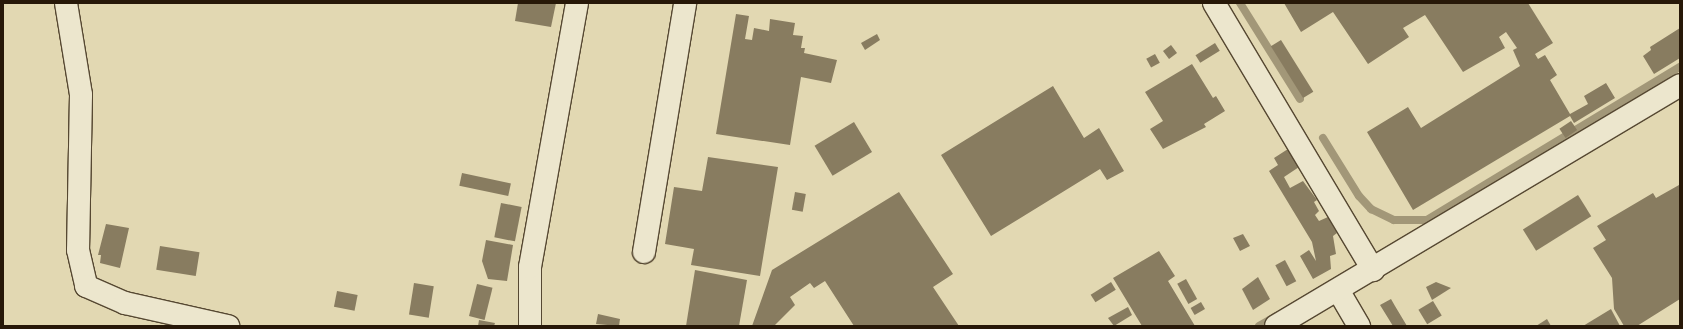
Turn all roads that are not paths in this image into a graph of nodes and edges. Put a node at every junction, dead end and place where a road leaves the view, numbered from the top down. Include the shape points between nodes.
1 (66, 3) edge
2 (577, 3) edge
3 (699, 3) edge
4 (1214, 3) edge
5 (684, 10) edge
6 (1680, 85) edge
7 (644, 252) dead end
8 (1373, 270) junction
9 (1338, 290) junction
10 (228, 326) edge
11 (530, 326) edge
12 (1276, 326) edge
13 (1359, 326) edge

1 - 10 street via 81,95 78,250 86,286 125,303
2 - 11 street via 530,267
3 - 5 street
4 - 8 street
5 - 7 street
6 - 8 street
8 - 9 street
9 - 12 street
9 - 13 street

